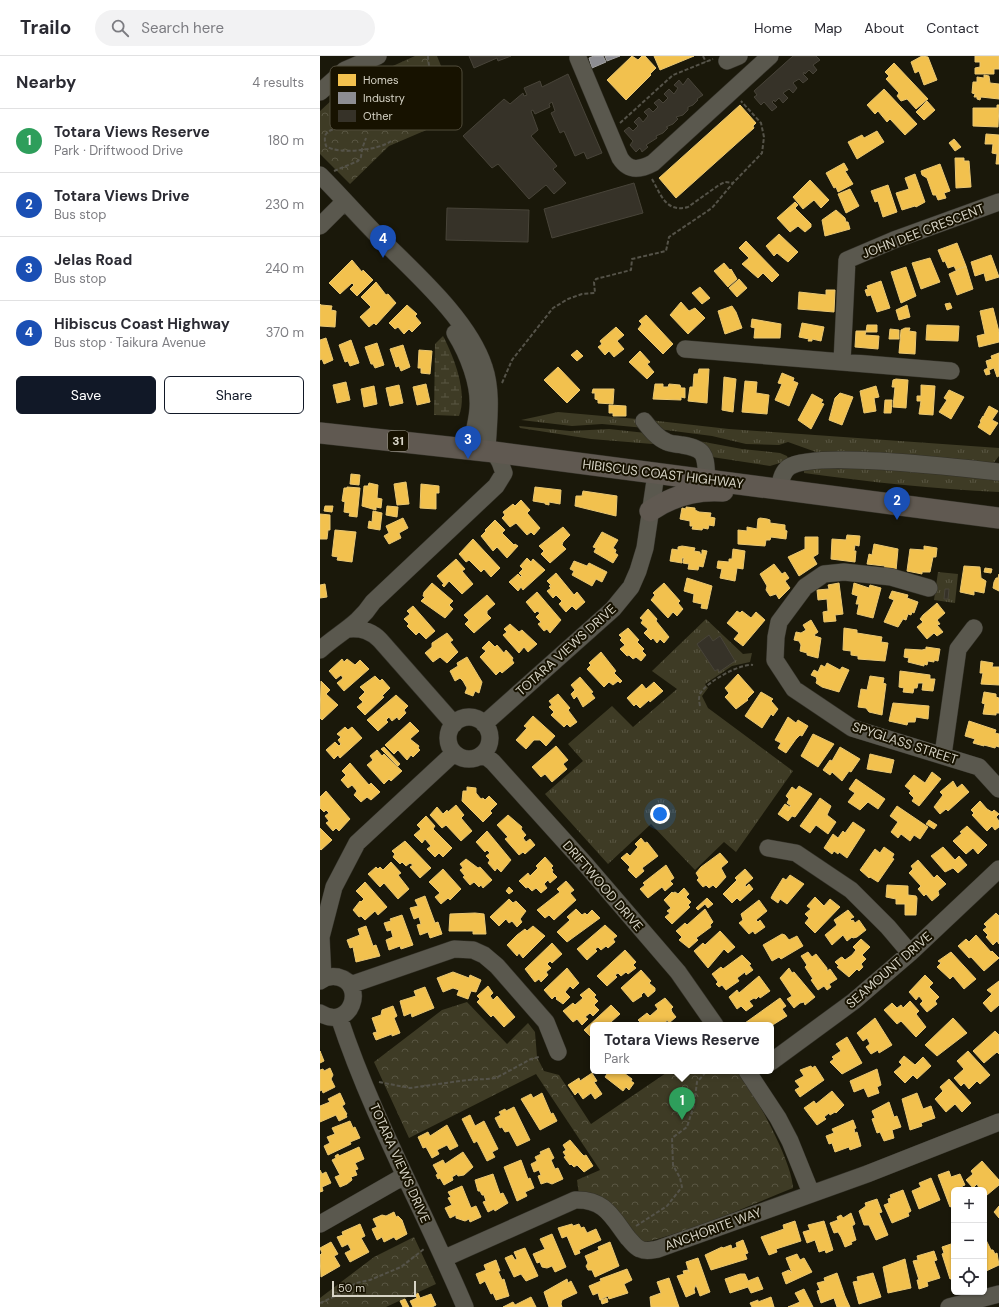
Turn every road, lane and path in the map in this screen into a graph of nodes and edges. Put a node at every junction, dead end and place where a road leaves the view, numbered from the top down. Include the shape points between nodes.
1 (378, 56) edge
2 (428, 56) edge
3 (704, 56) edge
4 (770, 56) edge
5 (729, 58) edge
6 (577, 59) edge
7 (706, 62) junction
8 (354, 66) edge
9 (429, 66) edge
10 (330, 83) edge
11 (732, 91) junction
12 (320, 92) edge
13 (334, 130) edge
14 (366, 138) dead end
15 (611, 138) junction
16 (391, 141) dead end
17 (362, 149) junction
18 (644, 167) junction
19 (322, 182) edge
20 (733, 182) junction
21 (999, 202) edge
22 (341, 205) junction
23 (320, 226) edge
24 (685, 349) dead end
25 (842, 362) junction
26 (951, 371) dead end
27 (487, 379) junction
28 (644, 421) dead end
29 (322, 436) edge
30 (484, 451) junction
31 (999, 472) edge
32 (656, 474) junction
33 (707, 480) junction
34 (758, 486) junction
35 (779, 488) junction
36 (650, 511) junction
37 (999, 518) edge
38 (929, 588) dead end
39 (974, 628) dead end
40 (349, 629) junction
41 (320, 650) edge
42 (753, 665) dead end
43 (700, 706) dead end
44 (454, 724) junction
45 (484, 724) junction
46 (454, 753) junction
47 (483, 754) junction
48 (943, 755) junction
49 (999, 789) edge
50 (768, 848) dead end
51 (999, 869) edge
52 (910, 953) junction
53 (322, 980) edge
54 (350, 985) junction
55 (320, 1013) edge
56 (339, 1017) junction
57 (713, 1022) edge
58 (558, 1052) dead end
59 (539, 1057) dead end
60 (774, 1060) edge
61 (704, 1074) edge
62 (753, 1074) edge
63 (376, 1082) dead end
64 (999, 1122) edge
65 (404, 1176) junction
66 (811, 1193) junction
67 (320, 1224) edge
68 (634, 1228) dead end
69 (427, 1247) dead end
70 (445, 1258) junction
71 (999, 1294) edge
72 (320, 1303) edge
73 (465, 1307) edge
74 (949, 1307) edge

1 - 8 street
2 - 9 path
3 - 7 path
4 - 11 street
5 - 7 path
6 - 15 street
7 - 15 path via 673,75 619,124 619,134
10 - 12 street
11 - 18 street via 653,163
11 - 20 path via 761,123 764,137 762,153
13 - 17 path via 326,134 326,146 331,150 347,152
14 - 17 path
15 - 18 street via 620,158 627,166 636,169
16 - 17 path via 386,145
17 - 19 path via 358,161 336,169
18 - 20 path via 664,202 672,206 688,207 719,184
19 - 22 street
20 - 27 path via 712,208 669,237 666,251 632,259 630,270 627,272 596,279 595,292 568,299 553,308 512,360 500,386
21 - 25 street, JOHN DEE CRESCENT via 847,260
22 - 23 street
22 - 27 street via 415,274 467,331 477,348
22 - 30 street via 449,323 462,344 476,386
24 - 25 street
25 - 26 street
27 - 30 street via 489,413
28 - 33 street via 668,443 700,450 706,456
29 - 30 main road, HIBISCUS COAST HIGHWAY / 31
30 - 32 main road, HIBISCUS COAST HIGHWAY / 31
30 - 40 street via 500,462 504,473 496,486 373,602 364,616
31 - 35 street via 866,460 807,460 786,469
32 - 33 main road, HIBISCUS COAST HIGHWAY / 31
32 - 36 street, TOTARA VIEWS DRIVE
33 - 34 main road, HIBISCUS COAST HIGHWAY / 31
34 - 35 main road, HIBISCUS COAST HIGHWAY / 31
34 - 36 main road via 739,492 710,490 682,496 668,500
35 - 37 main road, HIBISCUS COAST HIGHWAY / 31
36 - 45 street, TOTARA VIEWS DRIVE via 645,548 631,587 613,609
38 - 48 street, SPYGLASS STREET via 891,577 844,572 824,574 805,587 779,622 775,660 794,689 852,728
39 - 48 street via 958,649
40 - 41 street via 337,635
40 - 44 street via 368,631 381,640
42 - 43 path via 732,670 702,690 698,698
44 - 45 street via 466,718 479,720
44 - 46 street via 449,736
45 - 47 street via 490,739
46 - 47 street via 472,759
46 - 53 street via 357,843 334,887 321,937
47 - 57 street, DRIFTWOOD DRIVE via 601,882 678,972
48 - 49 street, SPYGLASS STREET via 979,767
50 - 52 street via 796,853 851,890
51 - 52 street, SEAMOUNT DRIVE
52 - 60 street, SEAMOUNT DRIVE via 854,1001
53 - 54 street via 333,976 340,977
54 - 56 street via 353,1001 346,1013
54 - 58 street via 454,949 473,950 497,966 546,1022
55 - 56 street via 327,1017
56 - 65 street, TOTARA VIEWS DRIVE via 352,1055
59 - 63 path via 496,1078 410,1088
61 - 68 path via 697,1082 694,1105 687,1127 672,1138 673,1165 682,1187 667,1206
62 - 66 street via 790,1141
64 - 66 street, ANCHORITE WAY via 867,1174
65 - 67 street
65 - 70 street, TOTARA VIEWS DRIVE
66 - 70 street, ANCHORITE WAY via 649,1251 634,1245 604,1208 589,1200 575,1200
69 - 72 path via 401,1267 356,1283
70 - 73 street, TOTARA VIEWS DRIVE
71 - 74 street

